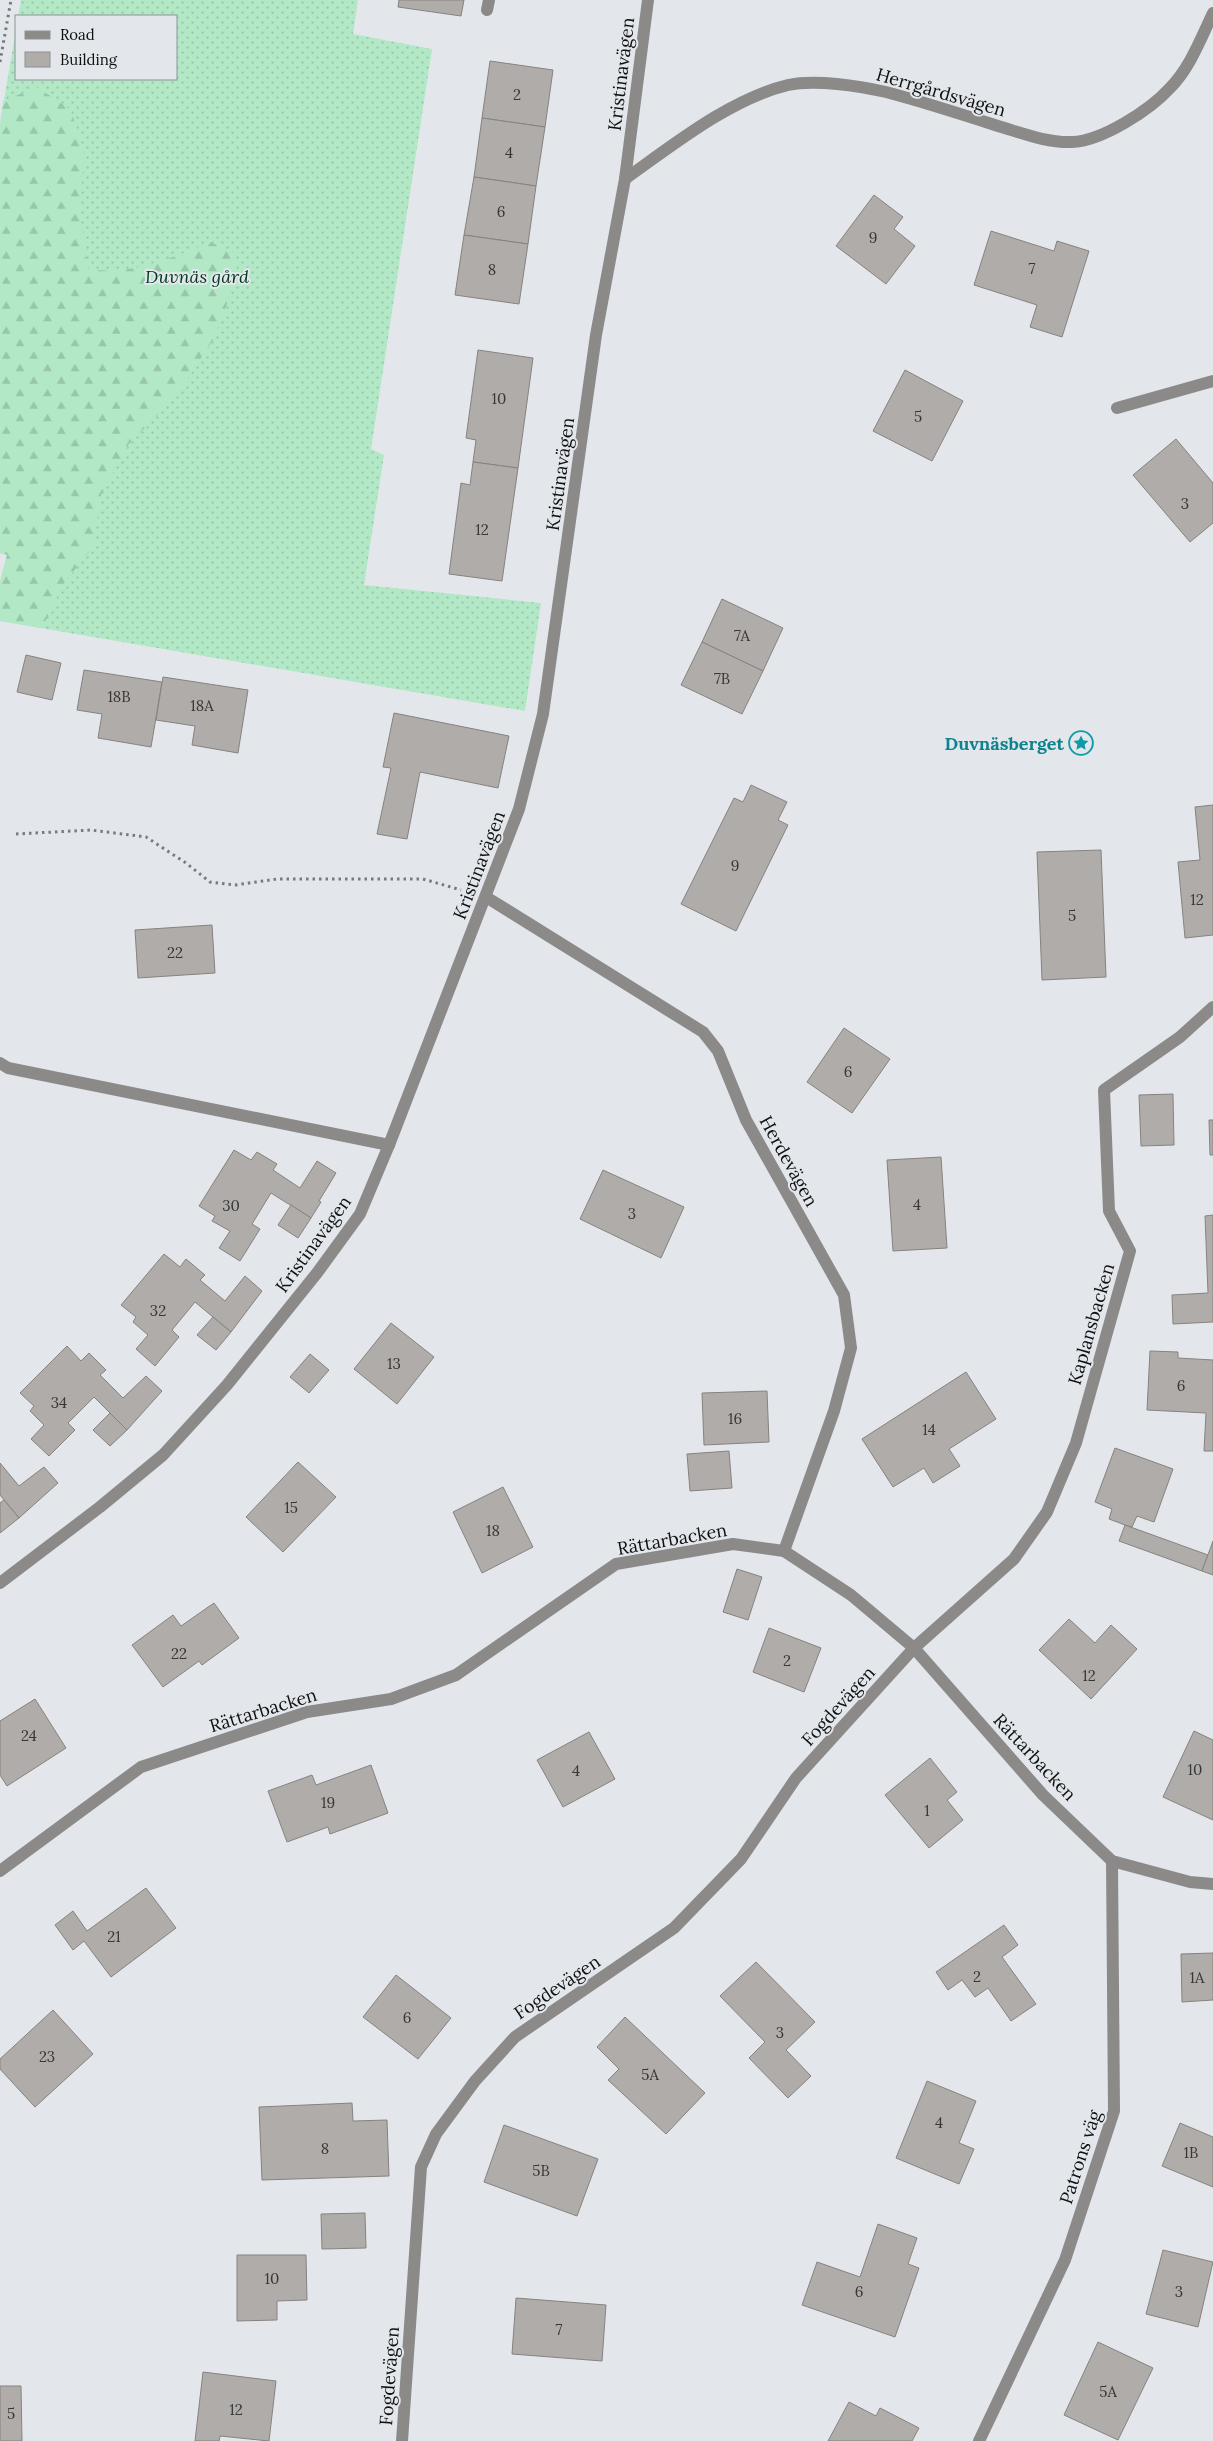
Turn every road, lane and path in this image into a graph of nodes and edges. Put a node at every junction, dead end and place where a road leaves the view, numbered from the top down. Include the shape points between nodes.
1 (11, 0) edge
2 (648, 0) edge
3 (1213, 13) edge
4 (0, 62) edge
5 (625, 179) junction
6 (1213, 381) edge
7 (1117, 408) dead end
8 (16, 834) dead end
9 (486, 898) junction
10 (1213, 1007) edge
11 (0, 1063) edge
12 (389, 1145) junction
13 (784, 1551) junction
14 (0, 1583) edge
15 (914, 1648) junction
16 (1112, 1861) junction
17 (0, 1871) edge
18 (1213, 1884) edge
19 (402, 2441) edge
20 (979, 2441) edge

1 - 4 path
2 - 5 street, Kristinavägen
3 - 5 street, Herrgårdsvägen via 1194,52 1170,88 1138,114 1100,135 1072,142 1038,138 869,88 832,84 789,85 740,103
5 - 9 street, Kristinavägen via 596,335 543,714 519,809
6 - 7 street
8 - 9 path via 91,830 146,837 210,882 235,885 277,879 423,879
9 - 12 street, Kristinavägen
9 - 13 street, Herdevägen via 703,1032 718,1051 746,1120 844,1295 851,1348 834,1411
10 - 15 street, Kaplansbacken via 1180,1037 1104,1090 1109,1210 1130,1251 1076,1443 1047,1512 1014,1559
11 - 12 street via 8,1068
12 - 14 street, Kristinavägen via 360,1214 227,1385 163,1455
13 - 15 street, Rättarbacken via 851,1595
13 - 17 street, Rättarbacken via 733,1544 616,1564 456,1675 391,1699 307,1712 141,1767
15 - 16 street, Rättarbacken via 1043,1795
15 - 19 street, Fogdevägen via 796,1778 741,1859 674,1928 515,2037 475,2081 436,2134 421,2167
16 - 18 street, Rättarbacken via 1190,1882
16 - 20 street, Patrons väg via 1114,2111 1065,2260

